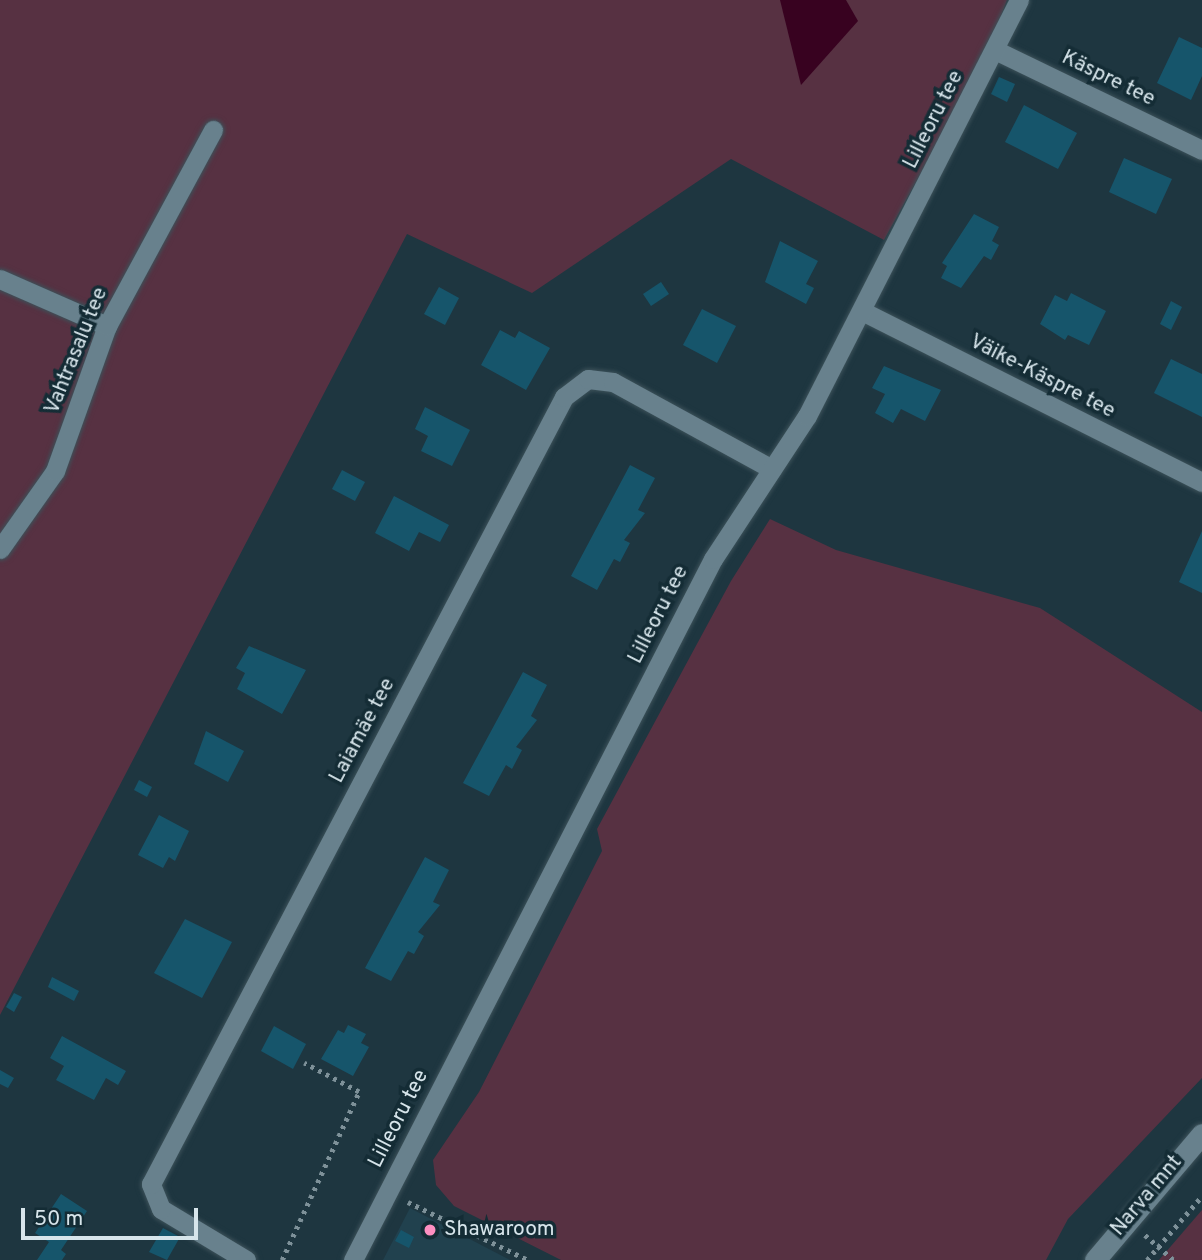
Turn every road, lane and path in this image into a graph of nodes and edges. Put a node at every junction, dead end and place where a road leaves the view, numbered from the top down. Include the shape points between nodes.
1 (1020, 0) edge
2 (995, 50) junction
3 (213, 130) dead end
4 (1202, 150) edge
5 (0, 279) edge
6 (862, 311) junction
7 (107, 326) junction
8 (772, 469) junction
9 (1202, 482) edge
10 (0, 549) edge
11 (304, 1062) dead end
12 (1202, 1134) edge
13 (1202, 1196) edge
14 (403, 1212) dead end
15 (1125, 1218) junction
16 (1158, 1246) junction
17 (525, 1259) edge
18 (246, 1260) edge
19 (282, 1260) edge
20 (353, 1260) edge
21 (1095, 1260) edge
22 (1147, 1260) edge
23 (1174, 1260) edge

1 - 2 street, Lilleoru tee
2 - 4 street, Käspre tee
2 - 6 street, Lilleoru tee
3 - 7 street, Vahtrasalu tee
5 - 7 street
6 - 8 street, Lilleoru tee via 807,416
6 - 9 street, Väike-Käspre tee
7 - 10 street, Vahtrasalu tee via 55,471
8 - 18 street, Laiamäe tee via 612,382 588,379 564,397 151,1185 161,1209
8 - 20 street, Lilleoru tee via 713,559
11 - 19 path via 359,1091
12 - 15 main road, Narva mnt
13 - 16 path
14 - 17 path via 409,1200
15 - 16 path
15 - 21 main road, Narva mnt
16 - 22 path
16 - 23 path

